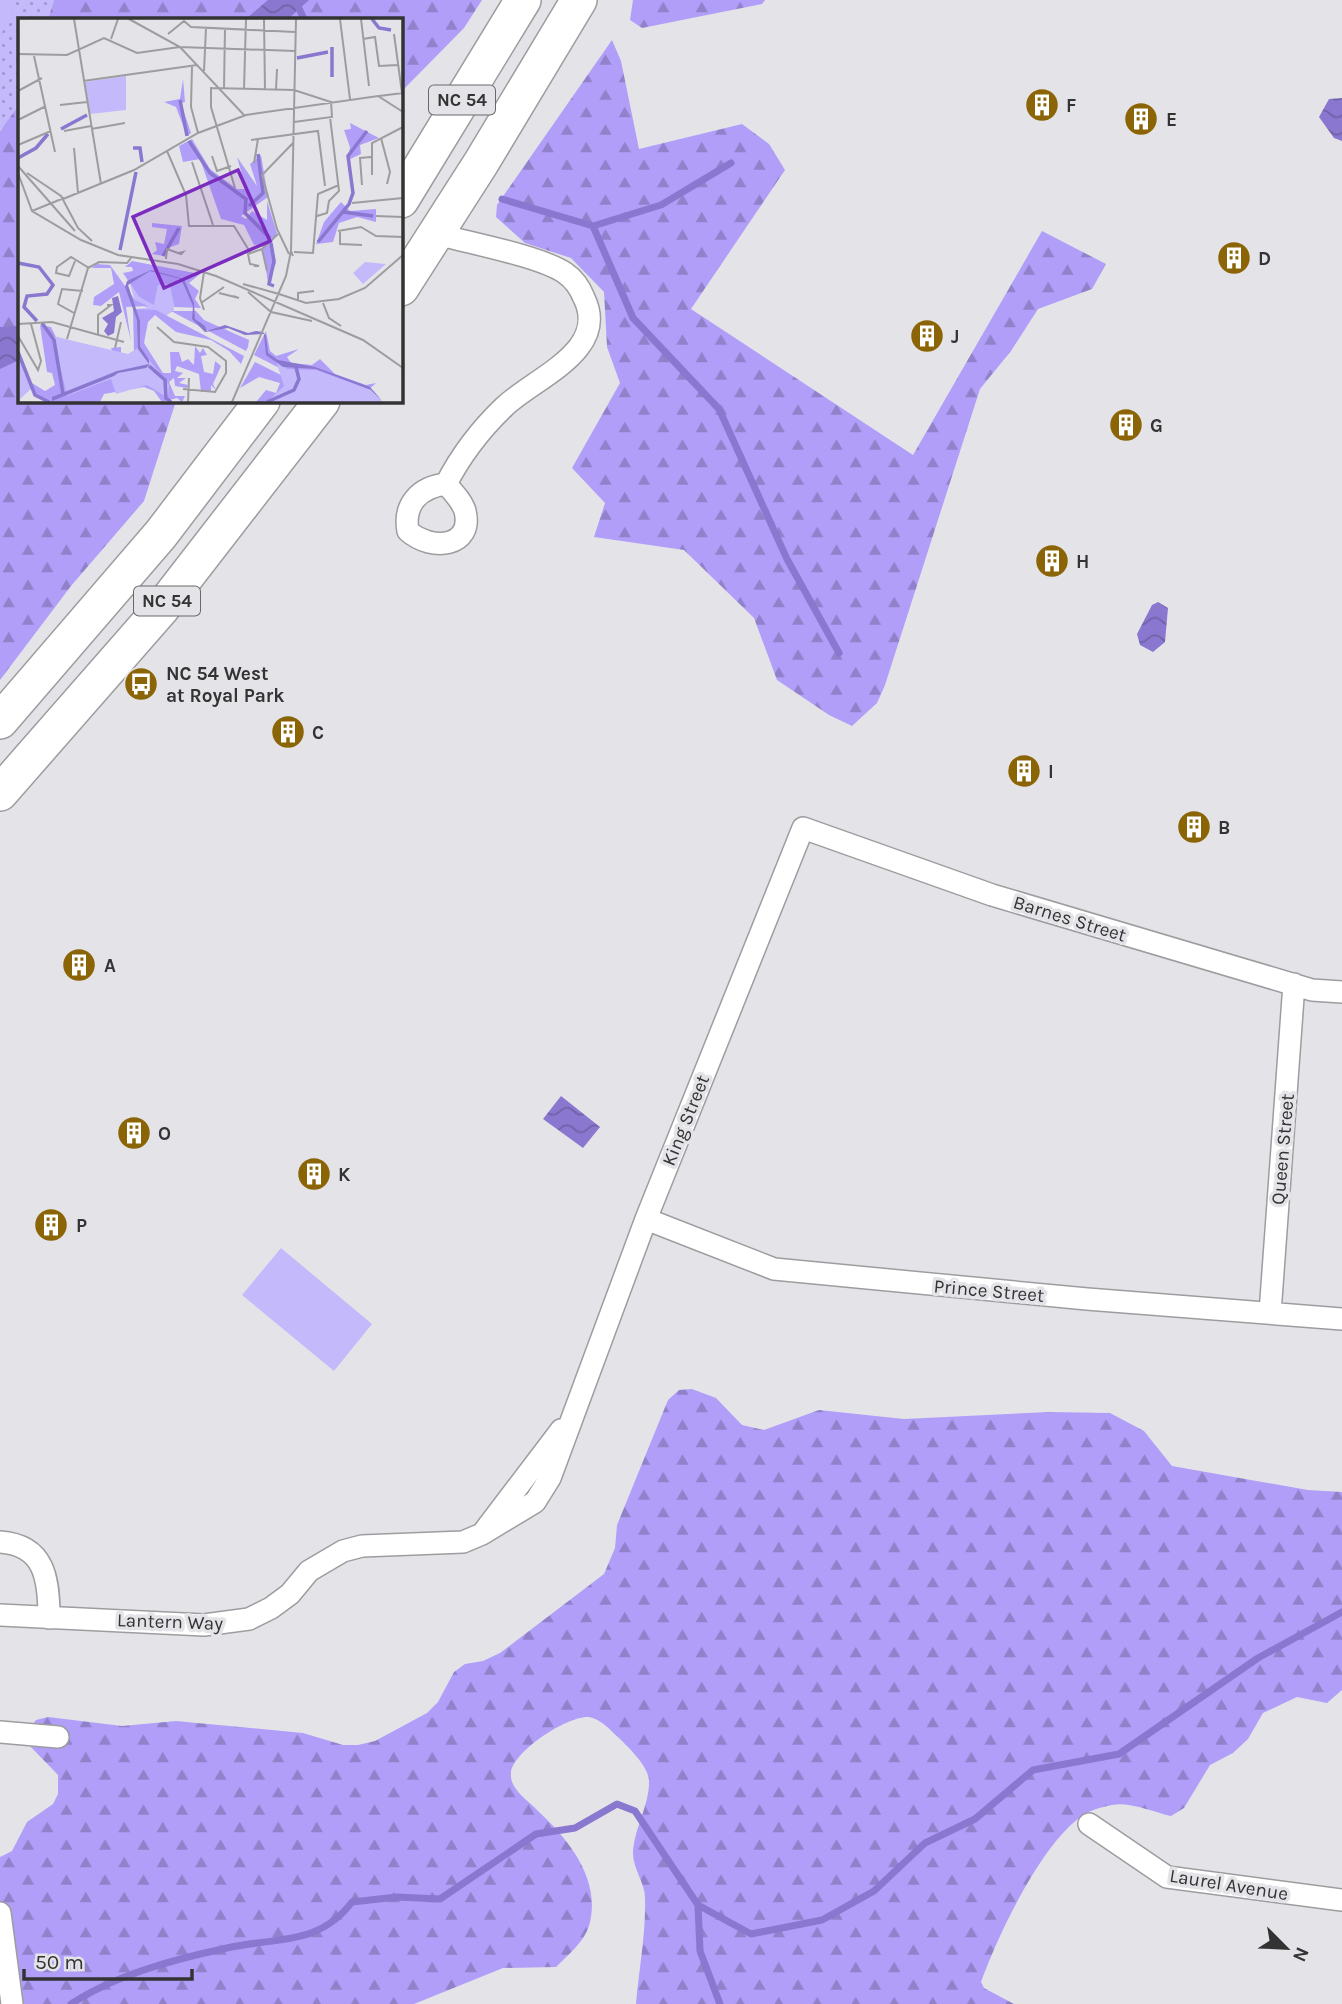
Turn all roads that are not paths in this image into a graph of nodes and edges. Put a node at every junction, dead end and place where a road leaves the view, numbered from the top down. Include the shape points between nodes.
1 (523, 0) edge
2 (579, 0) edge
3 (402, 198) edge
4 (437, 234) junction
5 (402, 286) edge
6 (261, 402) edge
7 (321, 402) edge
8 (208, 473) junction
9 (446, 484) dead end
10 (0, 721) edge
11 (7, 785) edge
12 (803, 828) joint
13 (1294, 984) junction
14 (1342, 992) edge
15 (646, 1219) junction
16 (1270, 1313) junction
17 (1342, 1319) edge
18 (572, 1415) joint
19 (0, 1542) edge
20 (0, 1615) edge
21 (49, 1618) junction
22 (0, 1732) edge
23 (58, 1737) dead end
24 (1089, 1825) dead end
25 (1342, 1900) edge
26 (0, 1913) edge
27 (12, 2004) edge

1 - 3 highway, NC 54
2 - 4 highway, NC 54
4 - 5 highway, NC 54
4 - 9 street via 537,260 565,273 587,304 591,326 573,354 505,406 472,441
6 - 8 highway, NC 54
7 - 11 highway, NC 54 via 161,609
8 - 10 highway, NC 54 via 111,595
8 - 11 highway via 154,570 31,724
12 - 13 street, Barnes Street via 992,895
12 - 15 street, King Street
13 - 14 street, Barnes Street
13 - 16 street, Queen Street
15 - 16 street, Prince Street via 774,1269
15 - 18 street, King Street
16 - 17 street, Prince Street
18 - 21 street, Lantern Way via 482,1534 463,1542 362,1546 343,1551 309,1571 271,1608 229,1624
19 - 21 street via 18,1543 39,1559 49,1591
20 - 21 street, Lantern Way
22 - 23 street
24 - 25 street, Laurel Avenue via 1167,1877
26 - 27 street

